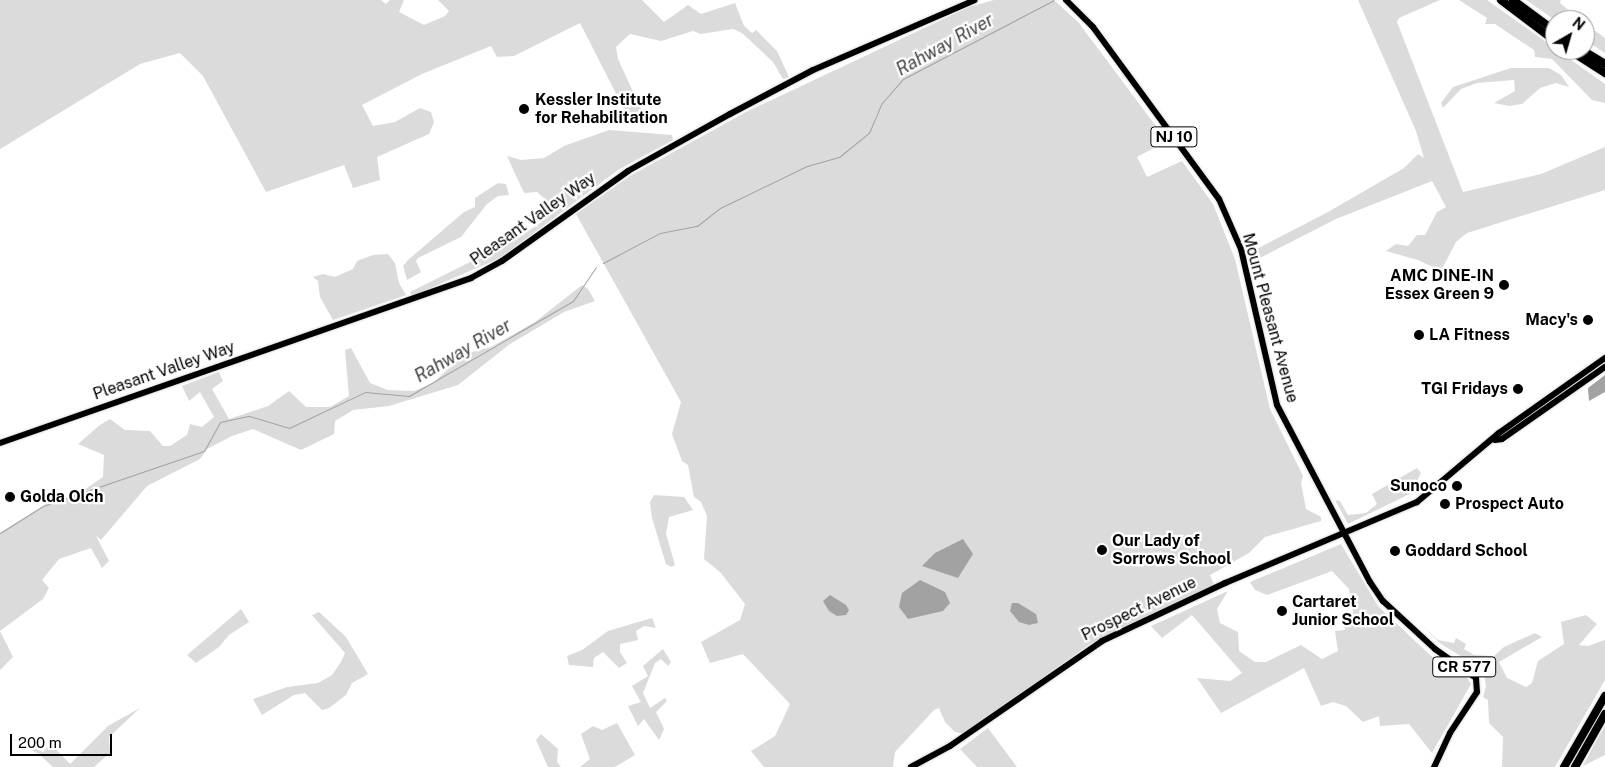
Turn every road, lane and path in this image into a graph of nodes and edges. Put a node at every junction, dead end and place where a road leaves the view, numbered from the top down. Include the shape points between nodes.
1 (975, 0) edge
2 (1066, 0) edge
3 (1501, 0) edge
4 (1513, 0) edge
5 (1545, 24) edge
6 (1545, 33) edge
7 (1585, 60) edge
8 (1605, 73) edge
9 (1605, 358) edge
10 (1605, 367) edge
11 (1495, 440) junction
12 (0, 443) edge
13 (1344, 534) junction
14 (1605, 696) edge
15 (1605, 714) edge
16 (911, 767) edge
17 (1434, 767) edge
18 (1564, 767) edge
19 (1575, 767) edge

1 - 12 main road, Pleasant Valley Way via 813,70 730,114 628,171 502,261 471,278
2 - 13 main road, Mount Pleasant Avenue / NJ 10 via 1093,27 1222,203 1240,249 1277,405
3 - 6 highway
4 - 5 highway
7 - 8 highway
9 - 11 main road, Prospect Avenue
10 - 11 main road, Prospect Avenue via 1502,439
11 - 13 main road, Prospect Avenue via 1417,502
13 - 16 main road, Prospect Avenue via 1225,583 1102,641 945,749
13 - 17 main road, Mount Pleasant Avenue / CR 577 via 1383,601 1435,649 1476,678 1477,692 1450,734
14 - 18 highway
15 - 19 highway

